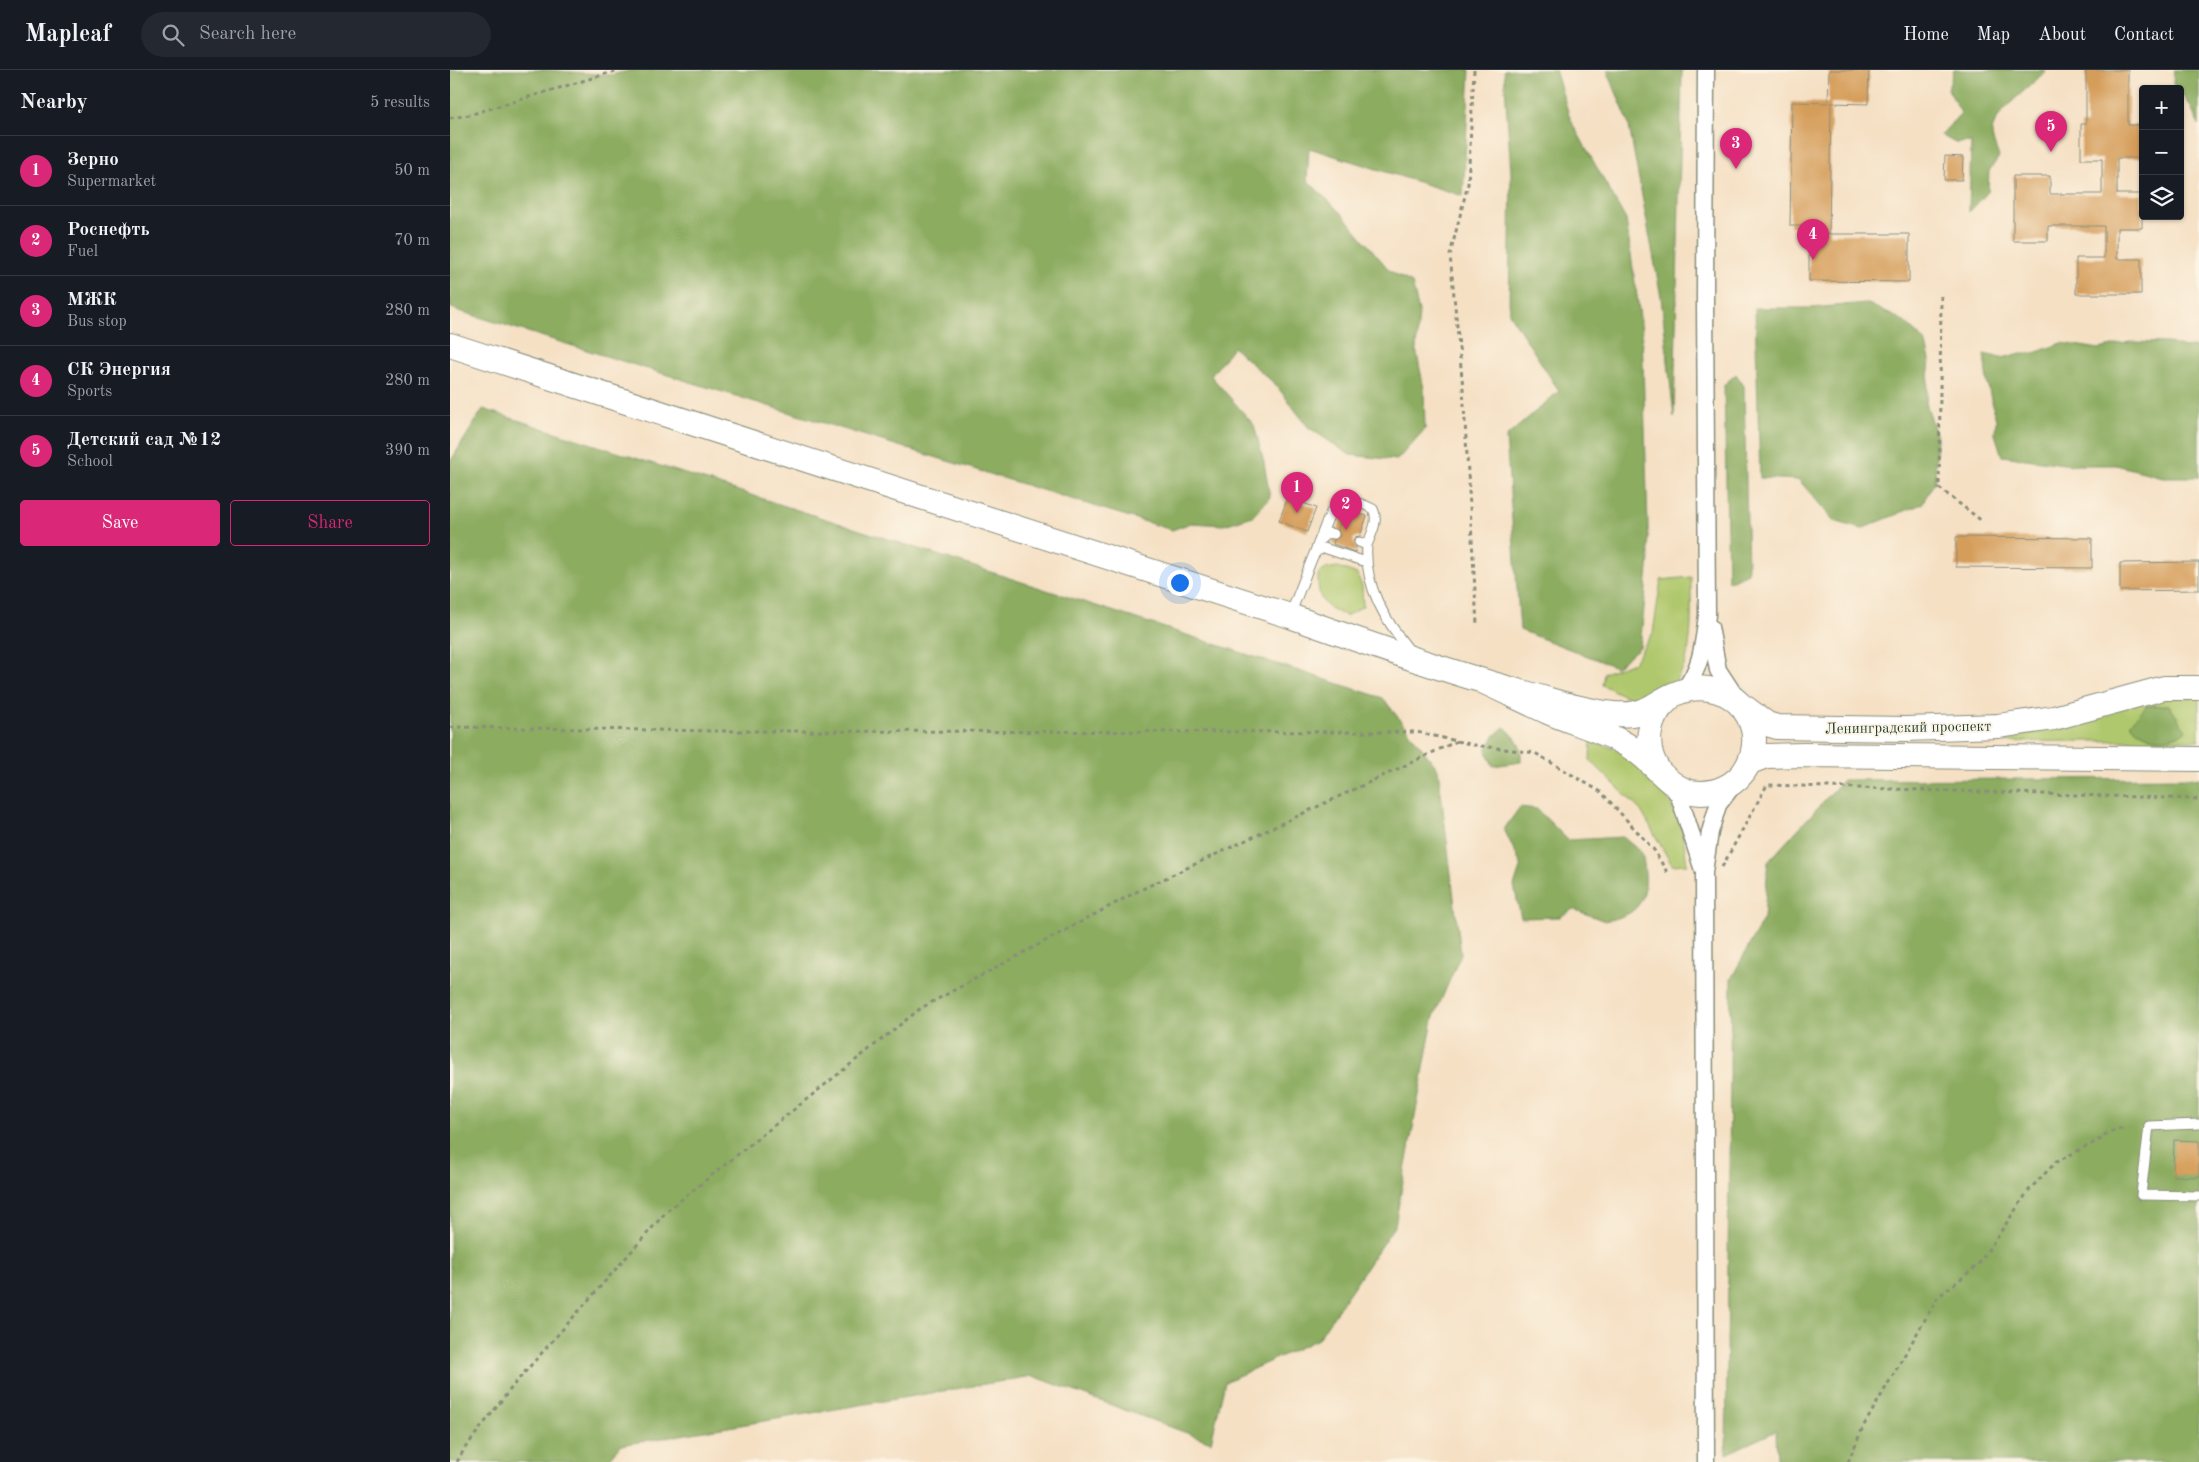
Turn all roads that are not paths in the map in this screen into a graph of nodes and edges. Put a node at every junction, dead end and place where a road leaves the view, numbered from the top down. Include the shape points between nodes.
1 (1706, 70) edge
2 (450, 345) edge
3 (1334, 534) dead end
4 (1319, 541) junction
5 (1314, 555) junction
6 (1366, 562) junction
7 (1290, 616) junction
8 (1707, 616) junction
9 (1418, 661) junction
10 (1482, 681) junction
11 (2199, 688) edge
12 (1683, 691) junction
13 (1740, 704) junction
14 (2199, 759) edge
15 (1745, 769) junction
16 (1664, 776) junction
17 (1704, 872) junction
18 (2199, 1124) edge
19 (2199, 1196) edge
20 (1706, 1462) edge

1 - 8 street
2 - 7 main road
3 - 4 lane via 1328,534
4 - 5 lane
4 - 6 lane via 1335,520 1338,502 1351,500 1372,509 1375,514 1367,535
5 - 6 lane via 1324,548
5 - 7 lane
6 - 9 lane via 1381,611
7 - 9 main road
8 - 12 street via 1699,663 1694,678
8 - 13 street via 1718,670
9 - 10 main road
10 - 12 main road via 1593,712 1622,715 1644,711
10 - 16 main road via 1549,713 1618,738
11 - 13 main road, Ленинградский проспект via 2164,688 2054,718 1955,728 1777,727 1767,724
12 - 13 main road via 1714,689
12 - 16 main road via 1662,705 1651,725 1651,755
13 - 15 main road via 1753,728 1754,745
14 - 15 main road, Ленинградский проспект via 1804,755 1766,756
15 - 16 main road via 1725,788 1706,793 1679,788
15 - 17 street via 1718,805
16 - 17 street via 1680,796
17 - 20 street
18 - 19 lane via 2149,1126 2141,1195

